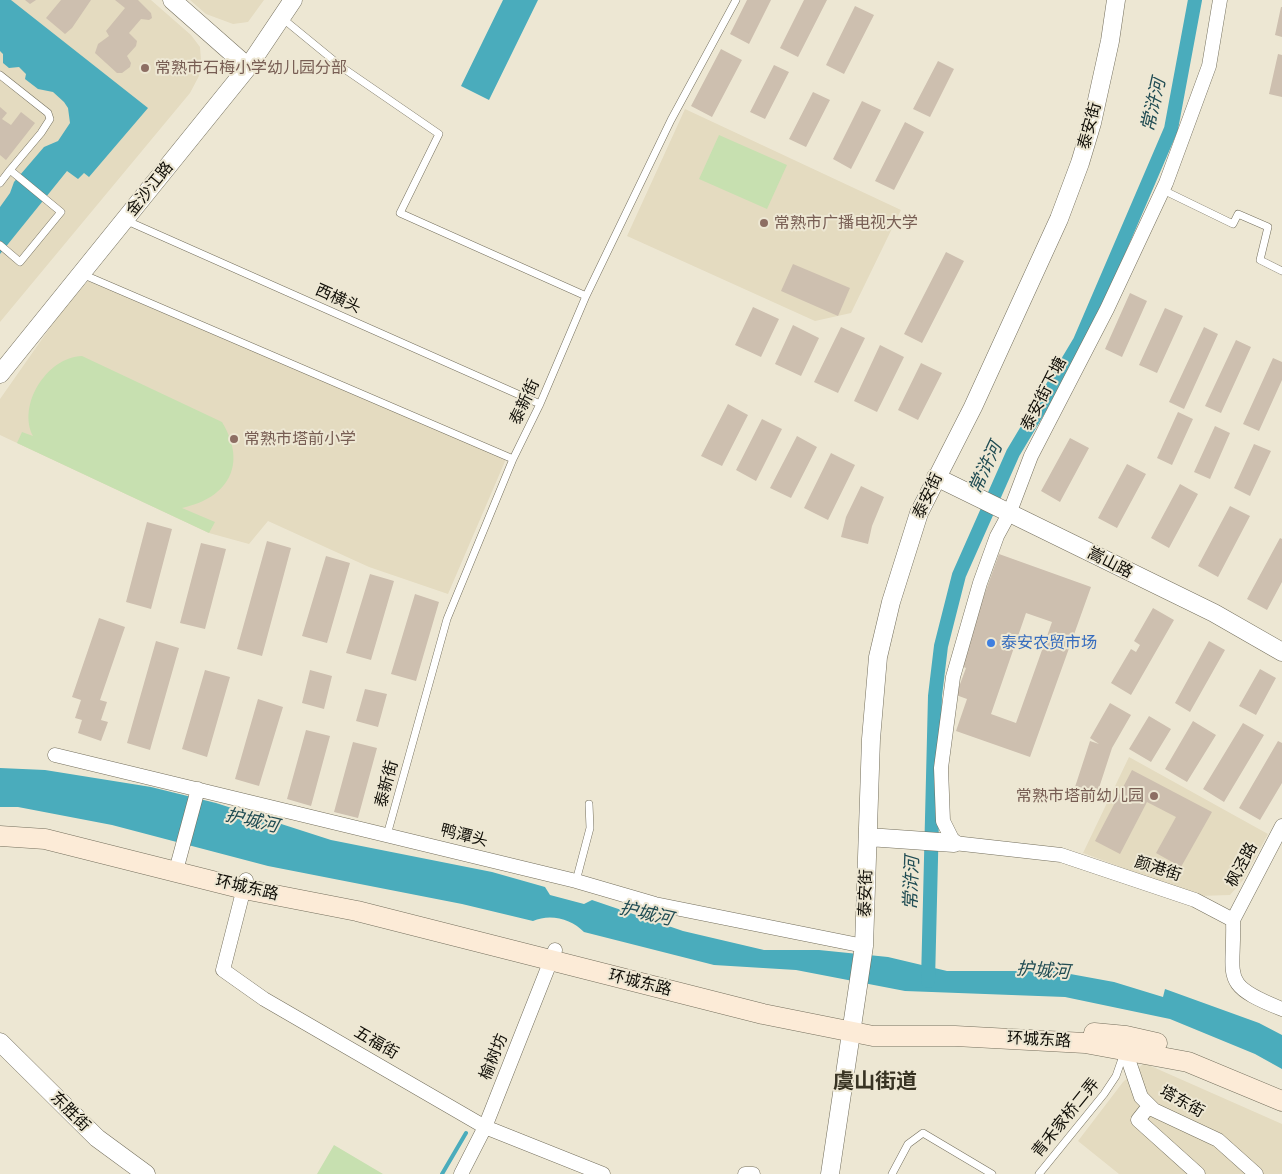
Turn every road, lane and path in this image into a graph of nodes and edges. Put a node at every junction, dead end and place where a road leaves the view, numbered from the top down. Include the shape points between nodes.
1 (172, 0) edge
2 (293, 0) edge
3 (736, 0) edge
4 (1116, 0) edge
5 (1220, 0) edge
6 (281, 17) junction
7 (248, 68) junction
8 (0, 75) edge
9 (10, 170) junction
10 (0, 183) edge
11 (1163, 190) junction
12 (125, 220) junction
13 (0, 245) edge
14 (1282, 271) edge
15 (82, 274) junction
16 (586, 296) junction
17 (0, 374) edge
18 (540, 404) junction
19 (513, 459) junction
20 (936, 477) junction
21 (1009, 514) junction
22 (1282, 652) edge
23 (55, 755) dead end
24 (198, 789) junction
25 (589, 804) dead end
26 (1282, 826) edge
27 (0, 828) edge
28 (387, 835) junction
29 (0, 836) edge
30 (868, 837) junction
31 (954, 843) junction
32 (178, 863) junction
33 (576, 881) junction
34 (245, 884) junction
35 (1233, 920) junction
36 (864, 946) junction
37 (553, 955) junction
38 (1282, 1009) edge
39 (853, 1027) junction
40 (0, 1042) edge
41 (1125, 1043) junction
42 (1282, 1091) edge
43 (1282, 1102) edge
44 (1150, 1106) junction
45 (485, 1126) junction
46 (146, 1174) edge
47 (461, 1174) edge
48 (603, 1174) edge
49 (745, 1174) edge
50 (753, 1174) edge
51 (830, 1174) edge
52 (892, 1174) edge
53 (992, 1174) edge
54 (1039, 1174) edge
55 (1198, 1174) edge
56 (1256, 1174) edge

1 - 7 street
2 - 6 street, 金沙江路
3 - 16 lane, 泰新街 via 671,120
4 - 20 street, 泰安街 via 1092,123 1059,220 973,407
5 - 11 street, 泰安街下塘 via 1209,66
6 - 7 street, 金沙江路
6 - 16 lane via 343,68 439,134 400,213
7 - 12 street, 金沙江路
8 - 9 lane via 48,113 50,119
9 - 10 lane
9 - 13 lane via 61,212 20,262
11 - 14 lane via 1232,224 1238,214 1268,227 1260,260
11 - 21 street, 泰安街下塘 via 1032,456
12 - 15 street, 金沙江路
12 - 18 lane, 西横头
15 - 17 street, 金沙江路
15 - 19 lane
16 - 18 lane, 泰新街
18 - 19 lane, 泰新街
19 - 28 lane, 泰新街 via 447,619
20 - 21 street, 嵩山路
20 - 30 street, 泰安街 via 908,543 878,657
21 - 22 street, 嵩山路 via 1214,613
21 - 31 street, 泰安街下塘 via 997,536 980,583 953,677 941,768 944,820
23 - 24 street, 鸭潭头
24 - 28 street, 鸭潭头
24 - 32 street
25 - 33 lane via 590,828
26 - 35 street, 枫泾路
27 - 32 main road, 环城东路 via 40,830
28 - 33 street, 鸭潭头
29 - 34 main road, 环城东路 via 45,839
30 - 31 street
30 - 36 street, 泰安街
31 - 35 street, 颜港街 via 1061,855 1196,900
32 - 34 main road, 环城东路
33 - 36 street, 鸭潭头 via 655,904
34 - 37 main road, 环城东路
34 - 45 street, 五福街 via 224,970 264,999
35 - 38 street via 1232,976 1252,996
36 - 39 street, 泰安街
37 - 39 main road, 环城东路
37 - 45 street, 榆树坊
39 - 41 main road, 环城东路 via 989,1025
39 - 51 street, 泰安街
40 - 46 street, 东胜街 via 97,1138
41 - 42 main road, 环城东路 via 1189,1052
41 - 43 main road, 环城东路 via 1188,1062
41 - 44 street, 塔东街 via 1141,1097
41 - 54 lane, 青禾家桥二弄 via 1116,1076
44 - 55 street via 1138,1120
44 - 56 street, 塔东街 via 1170,1119 1218,1140
45 - 47 street, 榆树坊
45 - 48 street, 五福街
49 - 50 street
52 - 53 lane via 908,1144 923,1133

